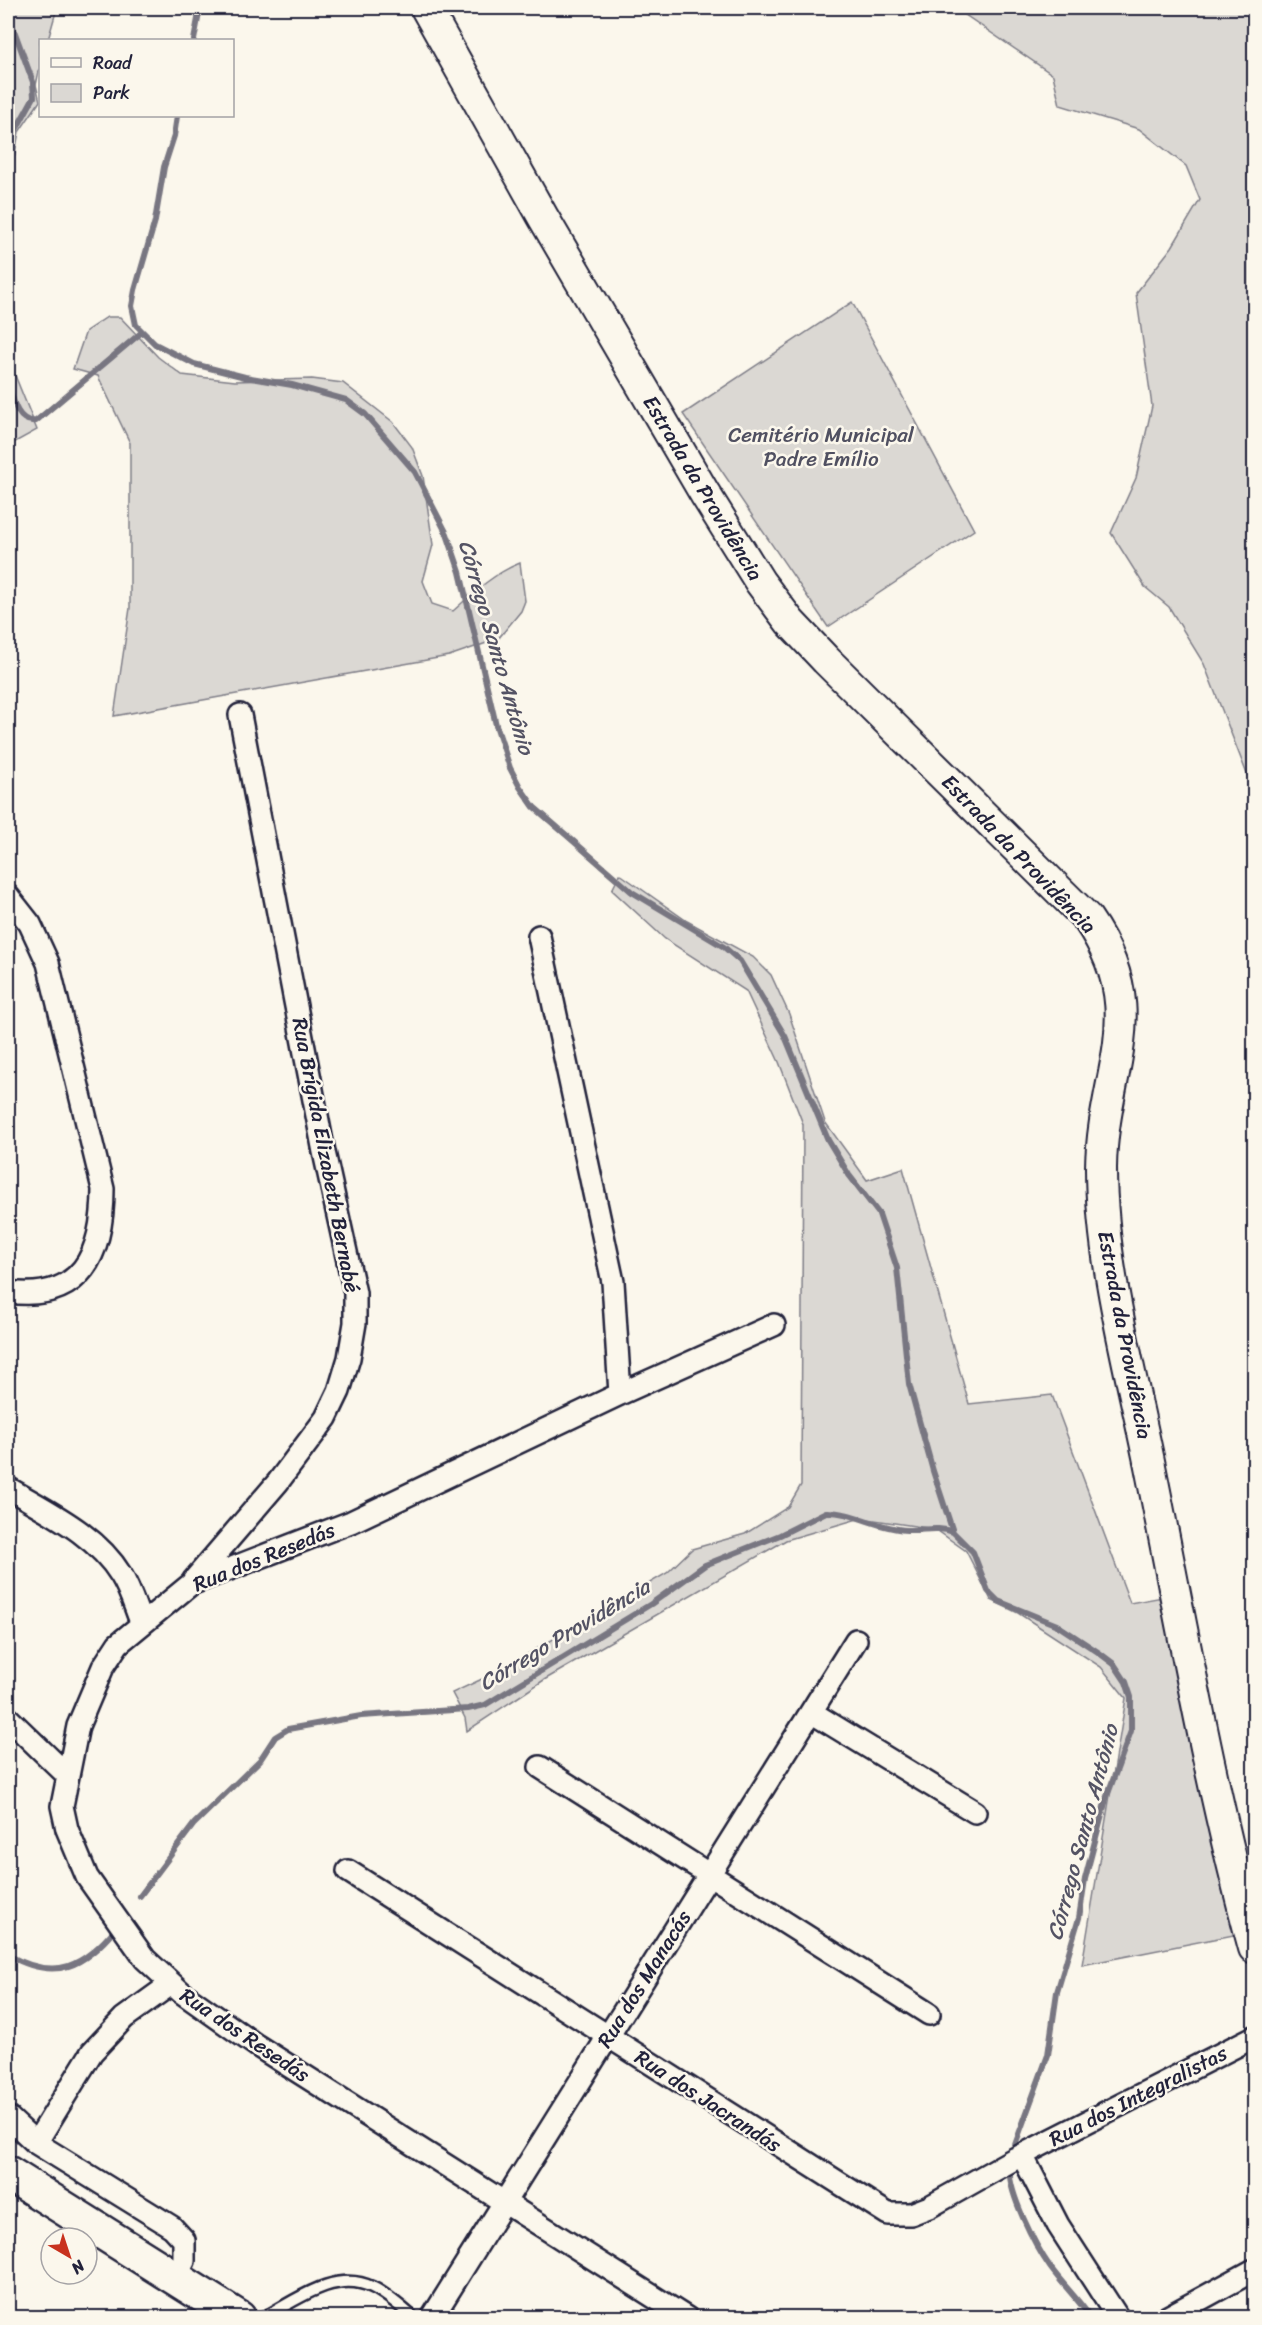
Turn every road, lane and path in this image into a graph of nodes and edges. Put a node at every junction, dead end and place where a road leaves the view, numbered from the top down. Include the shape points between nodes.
1 (426, 8) edge
2 (240, 715) dead end
3 (8, 896) edge
4 (539, 936) dead end
5 (8, 1292) edge
6 (774, 1325) dead end
7 (620, 1394) junction
8 (8, 1488) edge
9 (191, 1584) junction
10 (141, 1622) junction
11 (856, 1640) dead end
12 (811, 1712) junction
13 (8, 1718) edge
14 (540, 1767) dead end
15 (67, 1775) junction
16 (975, 1812) dead end
17 (348, 1871) dead end
18 (709, 1875) junction
19 (1254, 1948) edge
20 (171, 1984) junction
21 (929, 2014) dead end
22 (608, 2037) junction
23 (1254, 2037) edge
24 (8, 2117) edge
25 (36, 2143) junction
26 (1019, 2157) junction
27 (8, 2173) edge
28 (505, 2202) junction
29 (1254, 2270) edge
30 (175, 2278) junction
31 (239, 2318) edge
32 (263, 2318) edge
33 (414, 2318) edge
34 (432, 2318) edge
35 (687, 2318) edge
36 (1118, 2318) edge
37 (1166, 2318) edge

1 - 19 street, Estrada da Providência via 543,218 760,582 826,660 1087,918 1112,959 1122,1015 1101,1166 1106,1249 1191,1670
2 - 9 street, Rua Brígida Elizabeth Bernabé via 355,1293 355,1323 339,1391 326,1418 271,1491
3 - 5 street via 30,924 48,963 103,1189 103,1222 96,1249 85,1268 67,1282 37,1293
4 - 7 street via 613,1282
6 - 7 street, Rua dos Resedás
7 - 9 street, Rua dos Resedás via 351,1522
8 - 10 street via 97,1546 121,1576
9 - 10 street, Rua dos Resedás
10 - 15 street, Rua dos Resedás via 118,1644 103,1667 78,1726
11 - 12 street, Rua dos Manacás
12 - 16 street
12 - 18 street, Rua dos Manacás
13 - 15 street
14 - 18 street
15 - 20 street, Rua dos Resedás via 62,1806 87,1877 145,1959
17 - 22 street, Rua dos Jacrandás
18 - 21 street
18 - 22 street, Rua dos Manacás
20 - 25 street via 124,2018 92,2052
20 - 28 street, Rua dos Resedás via 256,2045
22 - 26 street, Rua dos Jacrandás via 888,2214 911,2214 929,2207
22 - 28 street, Rua dos Manacás
23 - 26 street, Rua dos Integralistas
24 - 25 street
25 - 30 street via 172,2227 184,2240 184,2261
26 - 36 street via 1067,2241
27 - 30 main road
28 - 34 street, Rua dos Manacás
28 - 35 street, Rua dos Resedás
29 - 37 street
30 - 31 main road
32 - 33 lane via 330,2283 349,2281 371,2287

